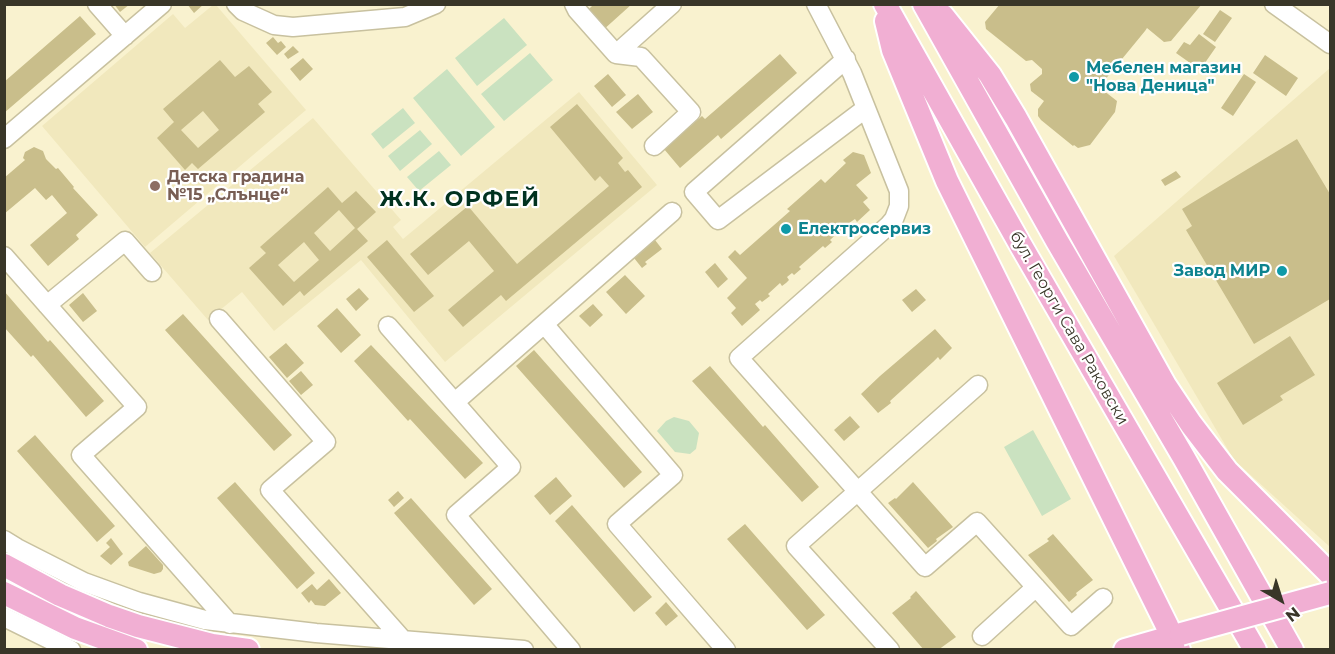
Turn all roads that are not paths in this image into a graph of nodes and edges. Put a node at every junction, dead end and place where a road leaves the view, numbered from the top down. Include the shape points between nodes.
1 (97, 4) edge
2 (162, 4) edge
3 (236, 4) edge
4 (436, 4) edge
5 (574, 4) edge
6 (672, 4) edge
7 (816, 4) edge
8 (884, 4) edge
9 (924, 4) edge
10 (931, 4) edge
11 (1274, 4) edge
12 (125, 36) junction
13 (1330, 44) edge
14 (616, 54) junction
15 (846, 59) junction
16 (865, 109) junction
17 (4, 139) edge
18 (654, 146) dead end
19 (672, 212) dead end
20 (4, 256) edge
21 (152, 272) dead end
22 (47, 305) junction
23 (219, 319) dead end
24 (544, 324) junction
25 (388, 326) dead end
26 (978, 386) dead end
27 (455, 402) junction
28 (857, 493) junction
29 (4, 540) edge
30 (4, 565) edge
31 (1330, 574) edge
32 (1036, 587) junction
33 (4, 593) edge
34 (1330, 593) edge
35 (1103, 598) dead end
36 (4, 617) edge
37 (230, 624) junction
38 (982, 636) dead end
39 (403, 640) junction
40 (1178, 640) edge
41 (71, 650) edge
42 (136, 650) edge
43 (248, 650) edge
44 (524, 650) edge
45 (571, 650) edge
46 (726, 650) edge
47 (890, 650) edge
48 (1125, 650) edge
49 (1255, 650) edge
50 (1292, 650) edge

1 - 12 street
2 - 12 street
3 - 4 street via 274,25 293,27 405,17
5 - 14 street
6 - 14 street
7 - 15 street
8 - 40 main road via 893,50 947,181
8 - 49 main road, бул. Георги Сава Раковски
9 - 50 main road, бул. Георги Сава Раковски
10 - 31 main road via 990,75 1017,118 1172,395 1216,459
11 - 13 street
12 - 17 street
14 - 18 street via 641,57 691,112
15 - 16 street
15 - 16 street via 694,192 718,220
16 - 28 street via 899,191 894,219 739,358
19 - 24 street
20 - 22 street
21 - 22 street via 125,241
22 - 37 street via 137,407 81,455
23 - 39 street via 326,442 270,490
24 - 27 street
24 - 46 street via 673,476 617,524
25 - 27 street
26 - 28 street
27 - 45 street via 511,467 456,515
28 - 32 street via 925,567 977,522
28 - 47 street via 796,546
29 - 37 street via 107,591 176,614
30 - 43 main road via 109,616 212,645
32 - 35 street via 1071,626
32 - 38 street
33 - 42 main road via 75,628
34 - 40 main road, bridge
36 - 41 street
37 - 39 street
39 - 44 street
40 - 48 main road

